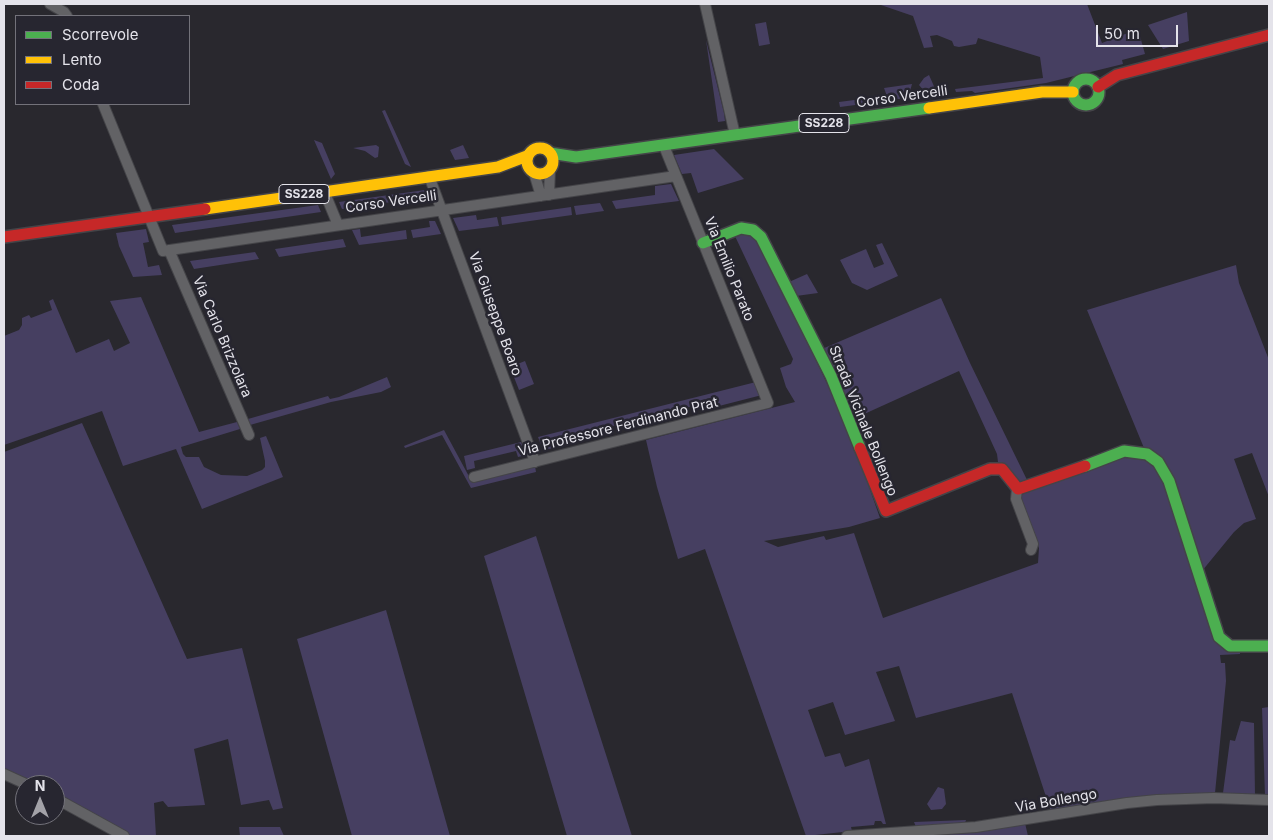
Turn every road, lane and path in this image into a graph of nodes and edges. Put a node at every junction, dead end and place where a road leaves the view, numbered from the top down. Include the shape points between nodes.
1 (50, 4) edge
2 (705, 4) edge
3 (66, 15) edge
4 (1269, 35) edge
5 (1098, 87) junction
6 (1073, 92) junction
7 (103, 105) edge
8 (735, 136) junction
9 (664, 146) junction
10 (550, 153) junction
11 (528, 156) junction
12 (576, 157) junction
13 (498, 167) junction
14 (551, 168) junction
15 (531, 171) junction
16 (429, 176) junction
17 (676, 176) junction
18 (324, 191) junction
19 (545, 195) junction
20 (442, 210) junction
21 (149, 216) junction
22 (338, 225) junction
23 (4, 237) edge
24 (703, 243) junction
25 (169, 250) junction
26 (768, 402) joint
27 (249, 436) dead end
28 (535, 462) junction
29 (474, 477) dead end
30 (1017, 488) junction
31 (1031, 550) dead end
32 (1269, 646) edge
33 (1269, 800) edge
34 (65, 804) edge
35 (124, 836) edge
36 (848, 836) edge

1 - 3 street
2 - 8 street
4 - 5 main road via 1117,75
5 - 6 main road via 1090,79 1082,79 1075,84
5 - 6 main road via 1098,97 1090,104 1076,101
6 - 8 main road, Corso Vercelli / SS228 via 1042,92
7 - 21 street
8 - 9 main road, Corso Vercelli / SS228
9 - 12 main road, Corso Vercelli / SS228
9 - 17 street, Via Emilio Parato
10 - 11 main road via 536,148
10 - 12 main road, Corso Vercelli / SS228
10 - 14 main road
11 - 13 main road, Corso Vercelli / SS228
11 - 15 main road via 526,162
12 - 14 main road, Corso Vercelli / SS228 via 569,163
13 - 15 main road, Corso Vercelli / SS228
13 - 16 main road, Corso Vercelli / SS228
14 - 15 main road via 542,174
14 - 19 street
15 - 19 street
16 - 18 main road, Corso Vercelli / SS228
16 - 20 street, Via Giuseppe Boaro
17 - 19 street, Corso Vercelli
17 - 24 street, Via Emilio Parato
18 - 21 main road, Corso Vercelli / SS228
18 - 22 street
19 - 20 street, Corso Vercelli
20 - 22 street, Corso Vercelli
20 - 28 street, Via Giuseppe Boaro
21 - 23 main road, Corso Vercelli / SS228
21 - 25 street via 163,250
22 - 25 street, Corso Vercelli
24 - 26 street, Via Emilio Parato
24 - 30 main road, Strada Vicinale Bollengo via 741,228 753,230 761,237 831,376 886,511 990,469 1002,469
25 - 27 street, Via Carlo Brizzolara
26 - 28 street, Via Professore Ferdinando Prat
28 - 29 street, Via Professore Ferdinando Prat
30 - 31 street via 1016,499 1033,544
30 - 32 main road via 1026,488 1124,451 1147,454 1158,462 1168,481 1219,637 1230,646
33 - 36 street, Via Bollengo via 1188,798 1127,803 976,827
34 - 35 street

